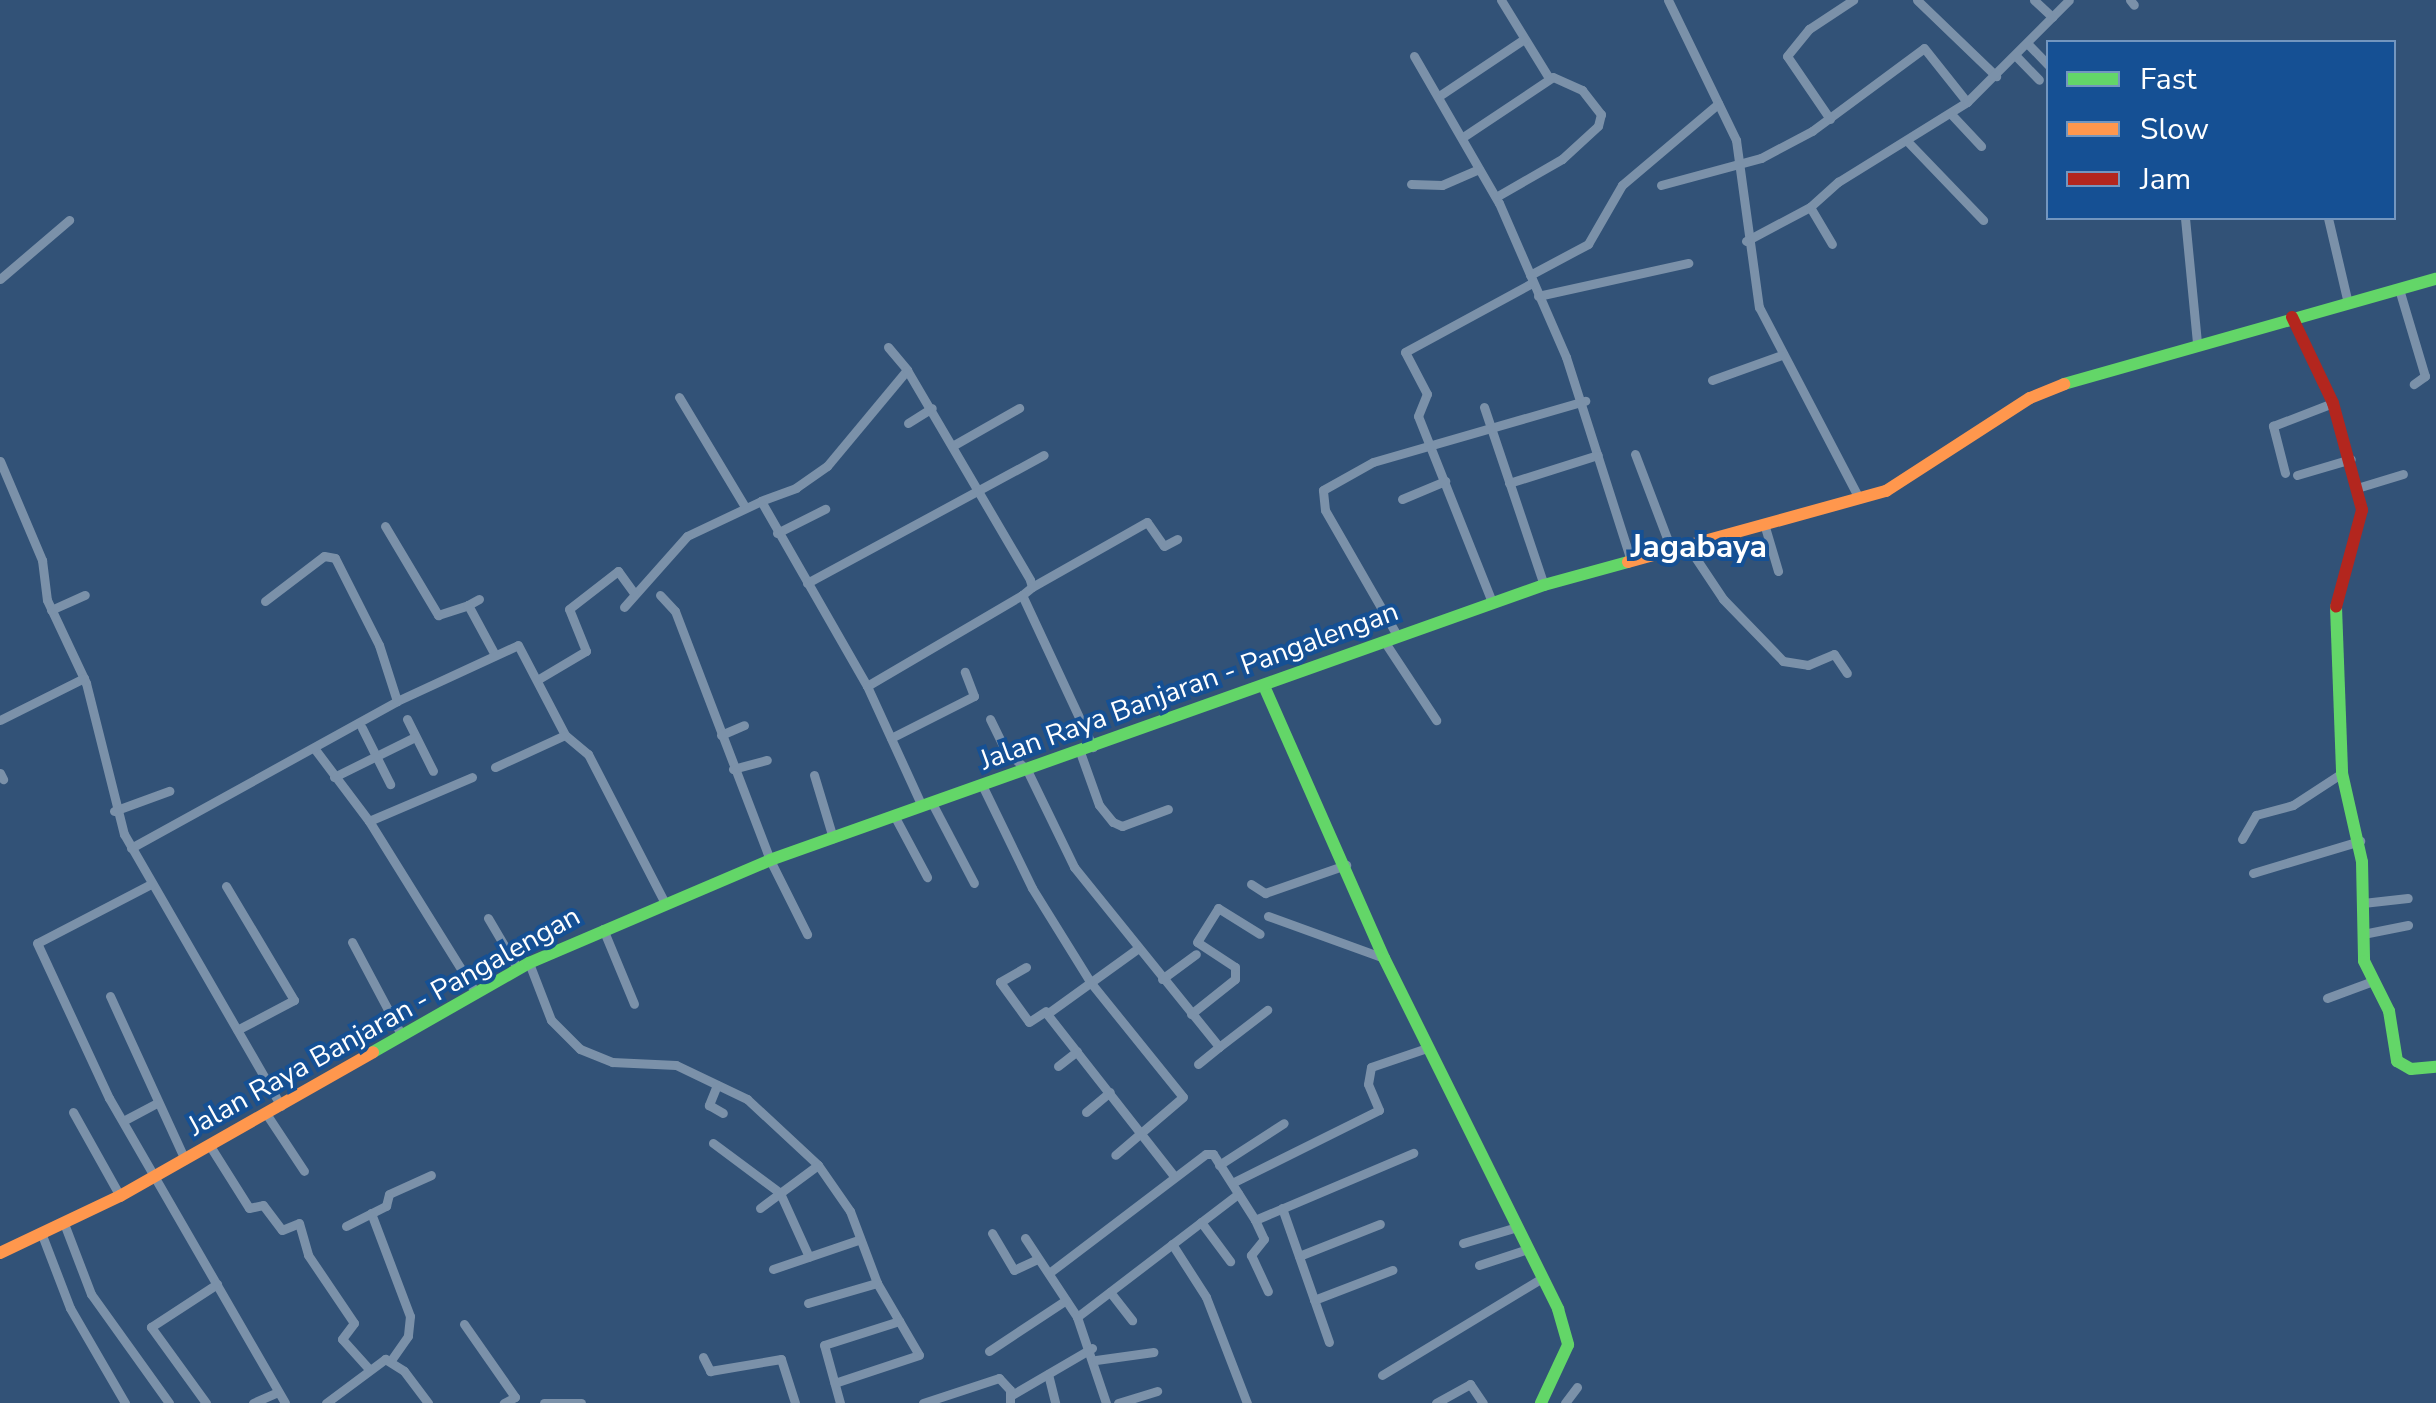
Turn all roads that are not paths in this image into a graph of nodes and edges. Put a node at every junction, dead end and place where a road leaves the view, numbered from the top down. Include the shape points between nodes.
1 (1500, 0) edge
2 (1668, 0) edge
3 (1853, 0) edge
4 (1917, 0) edge
5 (2034, 0) edge
6 (2069, 0) edge
7 (2052, 17) junction
8 (1524, 40) junction
9 (2028, 44) junction
10 (1414, 56) dead end
11 (2016, 56) junction
12 (2046, 63) edge
13 (1996, 76) junction
14 (1549, 78) junction
15 (2039, 80) dead end
16 (1439, 96) junction
17 (1967, 102) junction
18 (1718, 104) junction
19 (1951, 114) junction
20 (1830, 119) junction
21 (1463, 137) junction
22 (1909, 144) junction
23 (1981, 146) dead end
24 (1742, 168) junction
25 (1479, 170) junction
26 (1411, 184) dead end
27 (1661, 185) dead end
28 (1496, 197) junction
29 (1810, 208) junction
30 (68, 220) dead end
31 (1983, 220) dead end
32 (2185, 220) edge
33 (2328, 220) edge
34 (1746, 241) junction
35 (1832, 244) dead end
36 (1688, 264) dead end
37 (2436, 278) edge
38 (0, 279) edge
39 (1531, 279) junction
40 (2398, 289) junction
41 (1538, 296) junction
42 (2348, 303) junction
43 (2292, 317) junction
44 (2197, 342) junction
45 (888, 346) dead end
46 (1782, 355) junction
47 (907, 370) junction
48 (1712, 380) dead end
49 (2414, 384) dead end
50 (679, 396) dead end
51 (1585, 401) junction
52 (2333, 403) junction
53 (932, 408) junction
54 (1019, 408) dead end
55 (1484, 408) dead end
56 (908, 423) dead end
57 (1490, 432) junction
58 (954, 446) junction
59 (1432, 448) junction
60 (1634, 454) dead end
61 (1598, 455) junction
62 (1044, 456) dead end
63 (2351, 459) junction
64 (0, 461) edge
65 (2403, 474) dead end
66 (1445, 481) junction
67 (1509, 483) junction
68 (2357, 488) junction
69 (979, 489) junction
70 (1402, 499) dead end
71 (761, 501) junction
72 (1860, 501) junction
73 (744, 505) junction
74 (824, 509) dead end
75 (385, 526) dead end
76 (1765, 527) junction
77 (777, 533) junction
78 (1177, 539) dead end
79 (1687, 545) junction
80 (1671, 550) junction
81 (1631, 561) junction
82 (1778, 571) dead end
83 (807, 583) junction
84 (1544, 584) junction
85 (1032, 587) junction
86 (634, 592) junction
87 (85, 595) dead end
88 (660, 595) dead end
89 (1022, 595) junction
90 (478, 599) dead end
91 (265, 600) dead end
92 (1492, 602) junction
93 (468, 605) junction
94 (624, 606) dead end
95 (51, 610) junction
96 (1391, 639) junction
97 (496, 655) junction
98 (965, 672) dead end
99 (1847, 673) dead end
100 (84, 678) junction
101 (537, 680) junction
102 (867, 686) junction
103 (1264, 686) junction
104 (398, 701) junction
105 (990, 719) dead end
106 (0, 720) edge
107 (407, 720) dead end
108 (1436, 720) dead end
109 (744, 725) dead end
110 (362, 728) dead end
111 (566, 735) junction
112 (721, 735) junction
113 (415, 736) junction
114 (891, 738) junction
115 (314, 748) junction
116 (1087, 750) junction
117 (376, 756) junction
118 (767, 760) dead end
119 (495, 767) dead end
120 (733, 769) junction
121 (432, 770) dead end
122 (1027, 770) junction
123 (2342, 773) junction
124 (814, 775) dead end
125 (472, 777) dead end
126 (334, 778) junction
127 (390, 784) dead end
128 (983, 787) junction
129 (169, 791) dead end
130 (928, 807) junction
131 (1168, 809) dead end
132 (114, 812) junction
133 (896, 818) junction
134 (369, 822) junction
135 (833, 838) junction
136 (2242, 839) dead end
137 (2360, 842) junction
138 (132, 848) junction
139 (770, 860) junction
140 (1346, 865) junction
141 (2254, 873) dead end
142 (926, 877) dead end
143 (150, 884) junction
144 (974, 884) dead end
145 (1252, 884) dead end
146 (226, 886) dead end
147 (2408, 898) dead end
148 (665, 902) junction
149 (2363, 903) junction
150 (1268, 916) dead end
151 (488, 918) dead end
152 (2408, 926) dead end
153 (603, 929) junction
154 (807, 934) dead end
155 (1260, 934) dead end
156 (2363, 934) junction
157 (352, 942) dead end
158 (1137, 949) junction
159 (1196, 954) dead end
160 (1384, 958) junction
161 (524, 966) junction
162 (1026, 967) dead end
163 (1162, 980) junction
164 (2373, 982) junction
165 (1092, 983) junction
166 (476, 993) junction
167 (110, 996) dead end
168 (2328, 998) dead end
169 (294, 1000) junction
170 (634, 1004) dead end
171 (1268, 1010) dead end
172 (302, 1011) dead end
173 (1046, 1011) junction
174 (1191, 1014) junction
175 (237, 1030) junction
176 (403, 1038) junction
177 (1218, 1048) junction
178 (1427, 1048) junction
179 (1077, 1052) junction
180 (1198, 1064) dead end
181 (1058, 1066) dead end
182 (2423, 1068) edge
183 (717, 1085) junction
184 (1110, 1092) junction
185 (155, 1104) junction
186 (281, 1106) junction
187 (73, 1112) dead end
188 (722, 1112) dead end
189 (1086, 1112) dead end
190 (268, 1114) junction
191 (123, 1121) junction
192 (1284, 1123) dead end
193 (1143, 1133) junction
194 (713, 1143) dead end
195 (210, 1146) junction
196 (1413, 1153) dead end
197 (1115, 1155) dead end
198 (185, 1160) junction
199 (1219, 1164) junction
200 (818, 1166) junction
201 (304, 1172) dead end
202 (154, 1176) junction
203 (431, 1176) dead end
204 (1174, 1176) junction
205 (1232, 1183) junction
206 (780, 1192) junction
207 (1238, 1194) junction
208 (120, 1196) junction
209 (760, 1208) dead end
210 (1282, 1208) junction
211 (371, 1213) junction
212 (1255, 1220) junction
213 (1202, 1222) junction
214 (1380, 1224) dead end
215 (64, 1226) junction
216 (346, 1226) dead end
217 (1517, 1227) junction
218 (992, 1233) dead end
219 (42, 1236) junction
220 (1025, 1238) dead end
221 (858, 1240) junction
222 (1463, 1243) dead end
223 (1172, 1244) junction
224 (1528, 1249) junction
225 (0, 1253) edge
226 (810, 1256) junction
227 (1299, 1256) junction
228 (1038, 1259) junction
229 (1230, 1261) dead end
230 (1479, 1265) dead end
231 (773, 1269) dead end
232 (1392, 1270) dead end
233 (1049, 1273) junction
234 (1542, 1278) junction
235 (877, 1283) junction
236 (217, 1284) junction
237 (1110, 1292) junction
238 (1268, 1292) dead end
239 (1066, 1300) junction
240 (1314, 1300) junction
241 (808, 1303) dead end
242 (1078, 1317) junction
243 (1132, 1320) dead end
244 (899, 1321) junction
245 (464, 1324) dead end
246 (1330, 1342) dead end
247 (1092, 1348) junction
248 (989, 1350) dead end
249 (1153, 1352) dead end
250 (703, 1356) dead end
251 (391, 1360) junction
252 (1096, 1360) junction
253 (368, 1366) junction
254 (1048, 1374) junction
255 (1382, 1375) dead end
256 (834, 1384) junction
257 (1577, 1388) dead end
258 (1156, 1391) dead end
259 (278, 1392) junction
260 (1010, 1399) edge
261 (510, 1401) edge
262 (125, 1403) edge
263 (168, 1403) edge
264 (206, 1403) edge
265 (253, 1403) edge
266 (285, 1403) edge
267 (326, 1403) edge
268 (428, 1403) edge
269 (544, 1403) edge
270 (581, 1403) edge
271 (795, 1403) edge
272 (840, 1403) edge
273 (923, 1403) edge
274 (1055, 1403) edge
275 (1106, 1403) edge
276 (1118, 1403) edge
277 (1248, 1403) edge
278 (1436, 1403) edge
279 (1483, 1403) edge
280 (1541, 1403) edge
281 (1565, 1403) edge

1 - 8 street
2 - 18 street
3 - 20 street via 1809,29 1786,56
4 - 13 street
5 - 7 street
6 - 7 street
7 - 9 street
8 - 14 street
8 - 16 street
9 - 11 street
9 - 12 street
10 - 16 street
11 - 13 street
11 - 15 street
13 - 17 street
14 - 21 street
14 - 28 street via 1582,90 1601,123 1547,170
16 - 21 street
17 - 19 street
17 - 20 street via 1924,48
18 - 24 street
18 - 39 street via 1622,185 1588,244
19 - 22 street
19 - 23 street
20 - 24 street
21 - 25 street
22 - 29 street via 1838,182
22 - 31 street
24 - 27 street via 1696,170
24 - 34 street
25 - 26 street via 1442,185
25 - 28 street
28 - 39 street
29 - 34 street
29 - 35 street
30 - 38 street
32 - 44 street
33 - 42 street
34 - 46 street via 1754,296
36 - 41 street
37 - 40 main road, Jalan Raya Banjaran - Pangalengan
39 - 41 street
39 - 59 street via 1405,352 1426,394 1416,410
40 - 42 main road, Jalan Raya Banjaran - Pangalengan
40 - 49 street via 2424,371
41 - 51 street
42 - 43 main road, Jalan Raya Banjaran - Pangalengan
43 - 44 main road, Jalan Raya Banjaran - Pangalengan
43 - 52 main road
44 - 72 main road, Jalan Raya Banjaran - Pangalengan via 2052,386 1916,478
45 - 47 street
46 - 48 street
46 - 72 street
47 - 53 street
47 - 71 street via 827,466 808,482
50 - 73 street
51 - 57 street
51 - 61 street
52 - 63 main road
52 - 63 street via 2274,426 2291,474
53 - 56 street
53 - 58 street
54 - 58 street
55 - 57 street
57 - 59 street
57 - 67 street
58 - 69 street
59 - 66 street
59 - 96 street via 1373,462 1323,490 1325,510
60 - 80 street
61 - 67 street
61 - 81 street
62 - 69 street
63 - 68 main road
64 - 95 street via 42,560
65 - 68 street
66 - 70 street
66 - 92 street
67 - 84 street
68 - 123 main road via 2362,527 2336,612
69 - 83 street
69 - 85 street
71 - 73 street
71 - 77 street
72 - 76 main road, Jalan Raya Banjaran - Pangalengan
73 - 86 street via 687,536
74 - 77 street
75 - 93 street via 438,615
76 - 79 main road, Jalan Raya Banjaran - Pangalengan
76 - 82 street
77 - 83 street
78 - 85 street via 1164,546 1146,522
79 - 80 main road, Jalan Raya Banjaran - Pangalengan
79 - 99 street via 1723,598 1783,661 1808,665 1834,654
80 - 81 main road, Jalan Raya Banjaran - Pangalengan
81 - 84 main road, Jalan Raya Banjaran - Pangalengan
83 - 102 street
84 - 92 main road, Jalan Raya Banjaran - Pangalengan
85 - 89 street
86 - 94 street
86 - 101 street via 618,571 569,609 586,651
87 - 95 street
88 - 112 street via 675,611
89 - 102 street
89 - 116 street
90 - 93 street
91 - 104 street via 324,556 336,558
92 - 96 main road, Jalan Raya Banjaran - Pangalengan
93 - 97 street
95 - 100 street
96 - 103 main road, Jalan Raya Banjaran - Pangalengan
96 - 108 street
97 - 101 street via 518,645
97 - 104 street
98 - 114 street via 974,696
100 - 106 street
100 - 132 street
101 - 111 street
102 - 114 street
103 - 116 main road, Jalan Raya Banjaran - Pangalengan
103 - 140 main road
104 - 115 street
105 - 122 street via 1006,750
107 - 113 street
109 - 112 street
110 - 117 street
111 - 119 street
111 - 148 street via 588,754
112 - 120 street
113 - 117 street
113 - 121 street
114 - 130 street
115 - 126 street
115 - 138 street
116 - 122 main road, Jalan Raya Banjaran - Pangalengan
116 - 131 street via 1099,805 1113,822 1122,826
117 - 126 street
117 - 127 street
118 - 120 street
120 - 139 street
122 - 128 main road, Jalan Raya Banjaran - Pangalengan
122 - 158 street via 1074,866
123 - 136 street via 2293,805 2256,815
123 - 137 main road
124 - 135 street
125 - 134 street
126 - 134 street
128 - 130 main road, Jalan Raya Banjaran - Pangalengan
128 - 165 street via 1032,888
129 - 132 street
130 - 133 main road, Jalan Raya Banjaran - Pangalengan
130 - 144 street
132 - 138 street
133 - 135 main road, Jalan Raya Banjaran - Pangalengan
133 - 142 street
134 - 166 street
135 - 139 main road, Jalan Raya Banjaran - Pangalengan
137 - 141 street
137 - 149 main road
138 - 143 street
139 - 148 main road, Jalan Raya Banjaran - Pangalengan
139 - 154 street
140 - 145 street via 1265,894
140 - 160 main road
143 - 175 street
143 - 191 street via 37,943
146 - 169 street
147 - 149 street
148 - 153 main road, Jalan Raya Banjaran - Pangalengan
149 - 156 main road
150 - 160 street
151 - 161 street
152 - 156 street
153 - 161 main road, Jalan Raya Banjaran - Pangalengan
153 - 170 street
155 - 174 street via 1218,908 1197,942 1235,968 1235,979
156 - 164 main road
157 - 176 street
158 - 163 street
158 - 165 street
159 - 163 street
160 - 178 main road
161 - 166 main road, Jalan Raya Banjaran - Pangalengan
161 - 183 street via 551,1020 580,1049 612,1062 676,1065
162 - 173 street via 1000,982 1029,1022
163 - 174 street
164 - 168 street
164 - 182 main road via 2390,1011 2393,1053
165 - 173 street
165 - 193 street via 1183,1097
166 - 176 main road, Jalan Raya Banjaran - Pangalengan
167 - 185 street via 159,1091
169 - 172 street
169 - 175 street
171 - 177 street
173 - 179 street
174 - 177 street
175 - 186 street
176 - 186 main road, Jalan Raya Banjaran - Pangalengan
177 - 180 street
178 - 205 street via 1371,1067 1368,1084 1379,1110
178 - 217 main road
179 - 181 street
179 - 184 street
183 - 188 street via 709,1105
183 - 200 street via 758,1105
184 - 189 street
184 - 193 street
185 - 191 street
185 - 198 street
186 - 190 main road, Jalan Raya Banjaran - Pangalengan
187 - 208 street
190 - 195 main road, Jalan Raya Banjaran - Pangalengan
190 - 201 street
191 - 202 street
192 - 199 street
193 - 197 street
193 - 204 street
194 - 206 street
195 - 198 main road, Jalan Raya Banjaran - Pangalengan
195 - 253 street via 248,1208 262,1205 282,1230 298,1223 308,1255 354,1323 342,1339
196 - 210 street
198 - 202 main road, Jalan Raya Banjaran - Pangalengan
199 - 204 street via 1206,1154
199 - 205 street
200 - 206 street
200 - 221 street via 850,1211
202 - 208 main road, Jalan Raya Banjaran - Pangalengan
202 - 236 street
203 - 211 street via 390,1194 386,1206
204 - 233 street
205 - 207 street
206 - 209 street
206 - 226 street
207 - 212 street
207 - 213 street
208 - 215 main road, Jalan Raya Banjaran - Pangalengan
210 - 212 street
210 - 227 street
211 - 216 street
211 - 251 street via 410,1316 408,1336
212 - 238 street via 1264,1239 1250,1254
213 - 223 street
213 - 229 street
214 - 227 street
215 - 219 main road, Jalan Raya Banjaran - Pangalengan
215 - 263 street via 91,1294
217 - 222 street
217 - 224 main road
218 - 228 street via 1014,1270
219 - 225 main road, Jalan Raya Banjaran - Pangalengan
219 - 262 street via 70,1308
220 - 228 street
221 - 226 street
221 - 235 street
223 - 237 street
223 - 277 street via 1206,1297
224 - 230 street
224 - 234 main road
226 - 231 street
227 - 240 street
228 - 233 street
232 - 240 street
233 - 239 street
234 - 255 street
234 - 280 main road via 1568,1346
235 - 241 street
235 - 244 street
236 - 259 street
236 - 264 street via 151,1327
237 - 242 street
237 - 243 street
239 - 242 street
239 - 248 street
240 - 246 street
242 - 247 street
244 - 256 street via 824,1345
244 - 256 street via 918,1359
245 - 261 street
247 - 252 street
247 - 254 street
249 - 252 street
250 - 271 street via 710,1370 781,1358
251 - 253 street
251 - 268 street
252 - 275 street
253 - 267 street
254 - 260 street
254 - 274 street
256 - 272 street
257 - 281 street
258 - 276 street
259 - 265 street
259 - 266 street
260 - 273 street via 995,1378
269 - 270 street
278 - 279 street via 1470,1384

